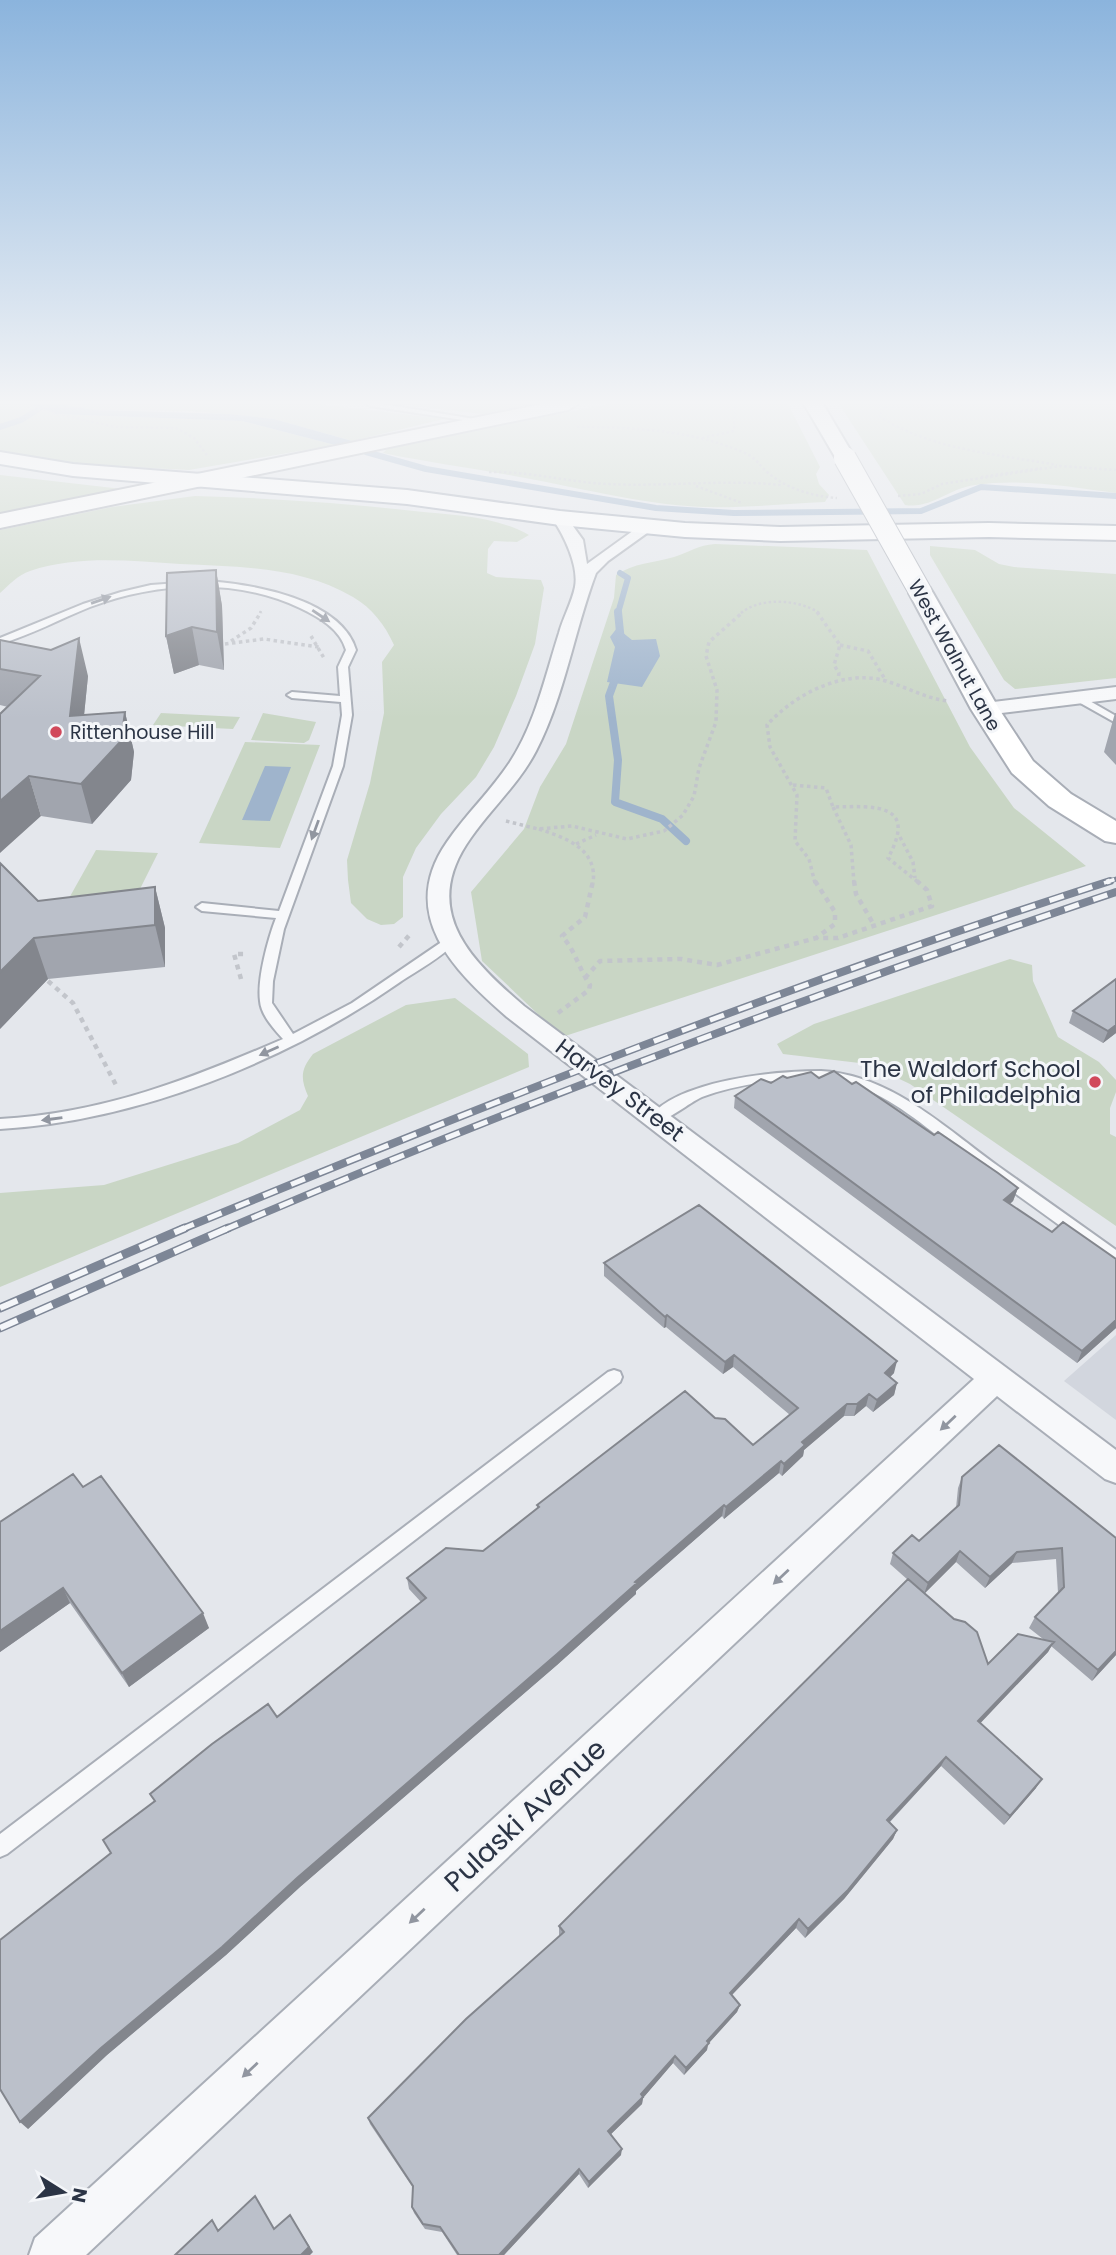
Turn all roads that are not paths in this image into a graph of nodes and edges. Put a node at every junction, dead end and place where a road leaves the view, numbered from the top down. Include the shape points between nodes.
1 (58, 509) edge
2 (497, 509) edge
3 (874, 509) edge
4 (561, 518) junction
5 (0, 521) edge
6 (646, 528) junction
7 (1116, 533) edge
8 (583, 585) junction
9 (0, 641) edge
10 (1116, 693) edge
11 (292, 695) dead end
12 (1078, 698) junction
13 (347, 699) junction
14 (985, 709) junction
15 (1116, 720) edge
16 (1116, 834) edge
17 (202, 907) dead end
18 (283, 915) junction
19 (450, 942) junction
20 (291, 1041) junction
21 (656, 1118) junction
22 (0, 1124) edge
23 (1116, 1258) edge
24 (998, 1376) junction
25 (614, 1377) dead end
26 (1116, 1469) edge
27 (0, 1847) edge
28 (52, 2255) edge

1 - 5 street
2 - 4 street
3 - 14 street, West Walnut Lane, bridge
4 - 6 street
4 - 8 street, Harvey Street via 575,540
6 - 7 street via 780,534
6 - 8 street, Harvey Street via 593,566
8 - 19 street, Harvey Street via 539,725 525,754 455,845 439,880 438,914
9 -> 13 lane via 126,593 184,585 239,587 298,603 342,633 351,650 343,667
10 - 12 street
11 - 13 lane
12 - 14 street
12 - 15 lane
13 -> 18 lane via 338,766
14 - 16 street, West Walnut Lane via 1010,753 1039,784
17 - 18 lane
18 - 20 lane via 266,1003
19 - 20 lane via 357,1006
19 - 21 street, Harvey Street via 485,984
20 -> 22 lane via 197,1080 107,1109
21 - 23 lane via 697,1094 737,1085 821,1075 856,1081 918,1116
21 - 24 street, Harvey Street
24 - 26 street, Harvey Street
24 -> 28 street, Pulaski Avenue
25 - 27 lane

